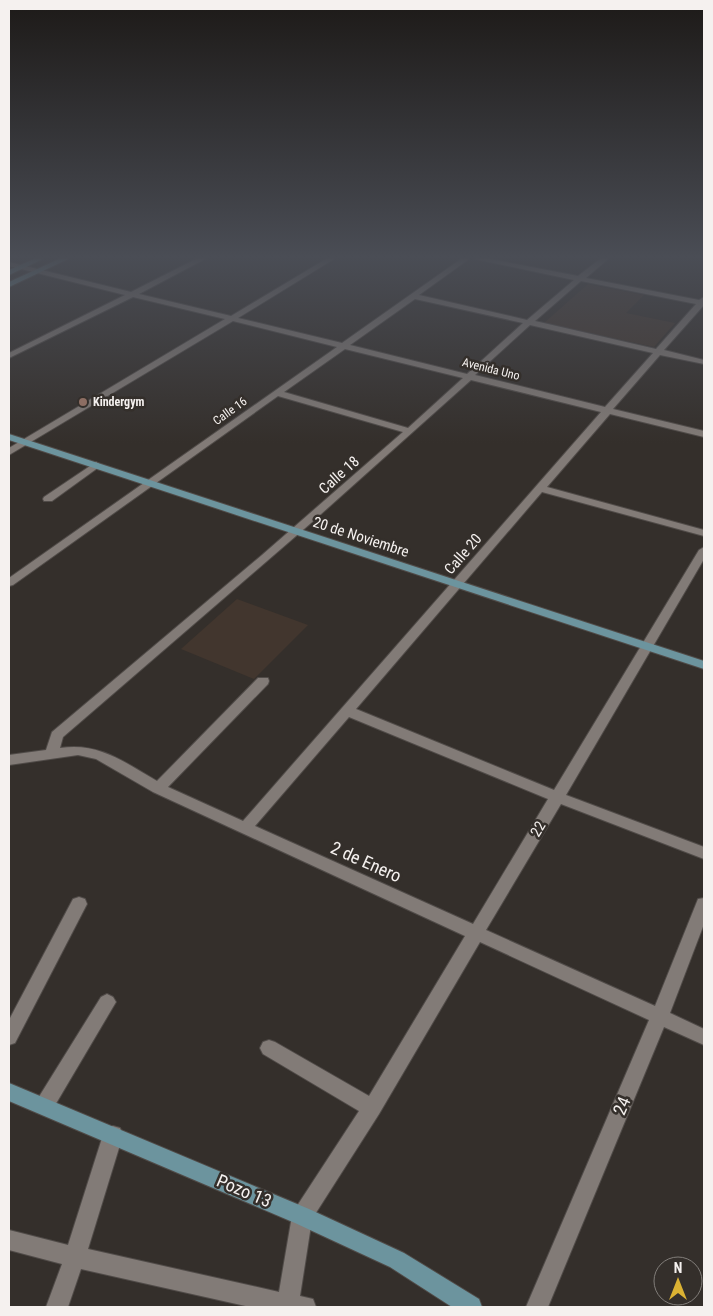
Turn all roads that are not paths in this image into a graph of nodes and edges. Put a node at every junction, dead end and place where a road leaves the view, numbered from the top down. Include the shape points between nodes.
1 (78, 320) edge
2 (231, 320) edge
3 (239, 320) edge
4 (379, 320) edge
5 (518, 320) edge
6 (532, 320) edge
7 (687, 320) edge
8 (529, 323) junction
9 (344, 345) junction
10 (659, 352) junction
11 (9, 356) edge
12 (704, 362) edge
13 (470, 377) junction
14 (276, 393) junction
15 (606, 411) junction
16 (410, 431) junction
17 (704, 434) edge
18 (9, 437) edge
19 (26, 442) junction
20 (9, 452) edge
21 (96, 466) junction
22 (152, 484) junction
23 (539, 488) junction
24 (48, 499) dead end
25 (297, 532) junction
26 (704, 532) edge
27 (704, 550) edge
28 (9, 583) edge
29 (457, 584) junction
30 (647, 646) junction
31 (704, 665) edge
32 (263, 681) dead end
33 (347, 711) junction
34 (52, 753) junction
35 (9, 760) edge
36 (158, 788) junction
37 (557, 796) junction
38 (245, 828) junction
39 (704, 853) edge
40 (79, 904) dead end
41 (704, 904) edge
42 (475, 934) junction
43 (107, 1002) dead end
44 (660, 1015) junction
45 (704, 1036) edge
46 (9, 1037) edge
47 (269, 1048) dead end
48 (9, 1092) edge
49 (44, 1106) junction
50 (372, 1108) junction
51 (113, 1135) junction
52 (302, 1216) junction
53 (9, 1240) edge
54 (75, 1257) junction
55 (57, 1307) edge
56 (293, 1307) edge
57 (471, 1307) edge
58 (537, 1307) edge

1 - 11 street
2 - 19 street
3 - 9 street, Avenida Uno
4 - 9 street, Calle 16
5 - 8 street
6 - 8 street, Calle 18
7 - 10 street, Calle 20
8 - 10 street
8 - 13 street, Calle 18
9 - 13 street, Avenida Uno
9 - 14 street, Calle 16
10 - 12 street
10 - 15 street, Calle 20
13 - 15 street, Avenida Uno
13 - 16 street, Calle 18
14 - 16 street
14 - 22 street, Calle 16
15 - 17 street, Avenida Uno
15 - 23 street, Calle 20
16 - 25 street, Calle 18
18 - 19 main road, 20 de Noviembre
19 - 20 street
19 - 21 main road, 20 de Noviembre
21 - 22 main road, 20 de Noviembre
21 - 24 street
22 - 25 main road, 20 de Noviembre
22 - 28 street, Calle 16
23 - 26 street
23 - 29 street, Calle 20
25 - 29 main road, 20 de Noviembre
25 - 34 street, Calle 18 via 57,734
27 - 30 street, 22
29 - 30 main road, 20 de Noviembre
29 - 33 street, Calle 20
30 - 31 main road, 20 de Noviembre
30 - 37 street, 22
32 - 36 street
33 - 37 street
33 - 38 street, Calle 20
34 - 35 street, 2 de Enero
34 - 36 street, 2 de Enero via 78,750 100,755
36 - 38 street, 2 de Enero
37 - 39 street
37 - 42 street, 22
38 - 42 street, 2 de Enero
40 - 46 street
41 - 44 street, 24
42 - 44 street, 2 de Enero
42 - 50 street, 22
43 - 49 street
44 - 45 street, 2 de Enero
44 - 58 street, 24
47 - 50 street
48 - 49 main road, Pozo 13
49 - 51 main road, Pozo 13
50 - 52 street, 22
51 - 52 main road, Pozo 13
51 - 54 street
52 - 56 street, 22
52 - 57 main road, Pozo 13 via 397,1260
53 - 54 street
54 - 55 street
54 - 56 street

